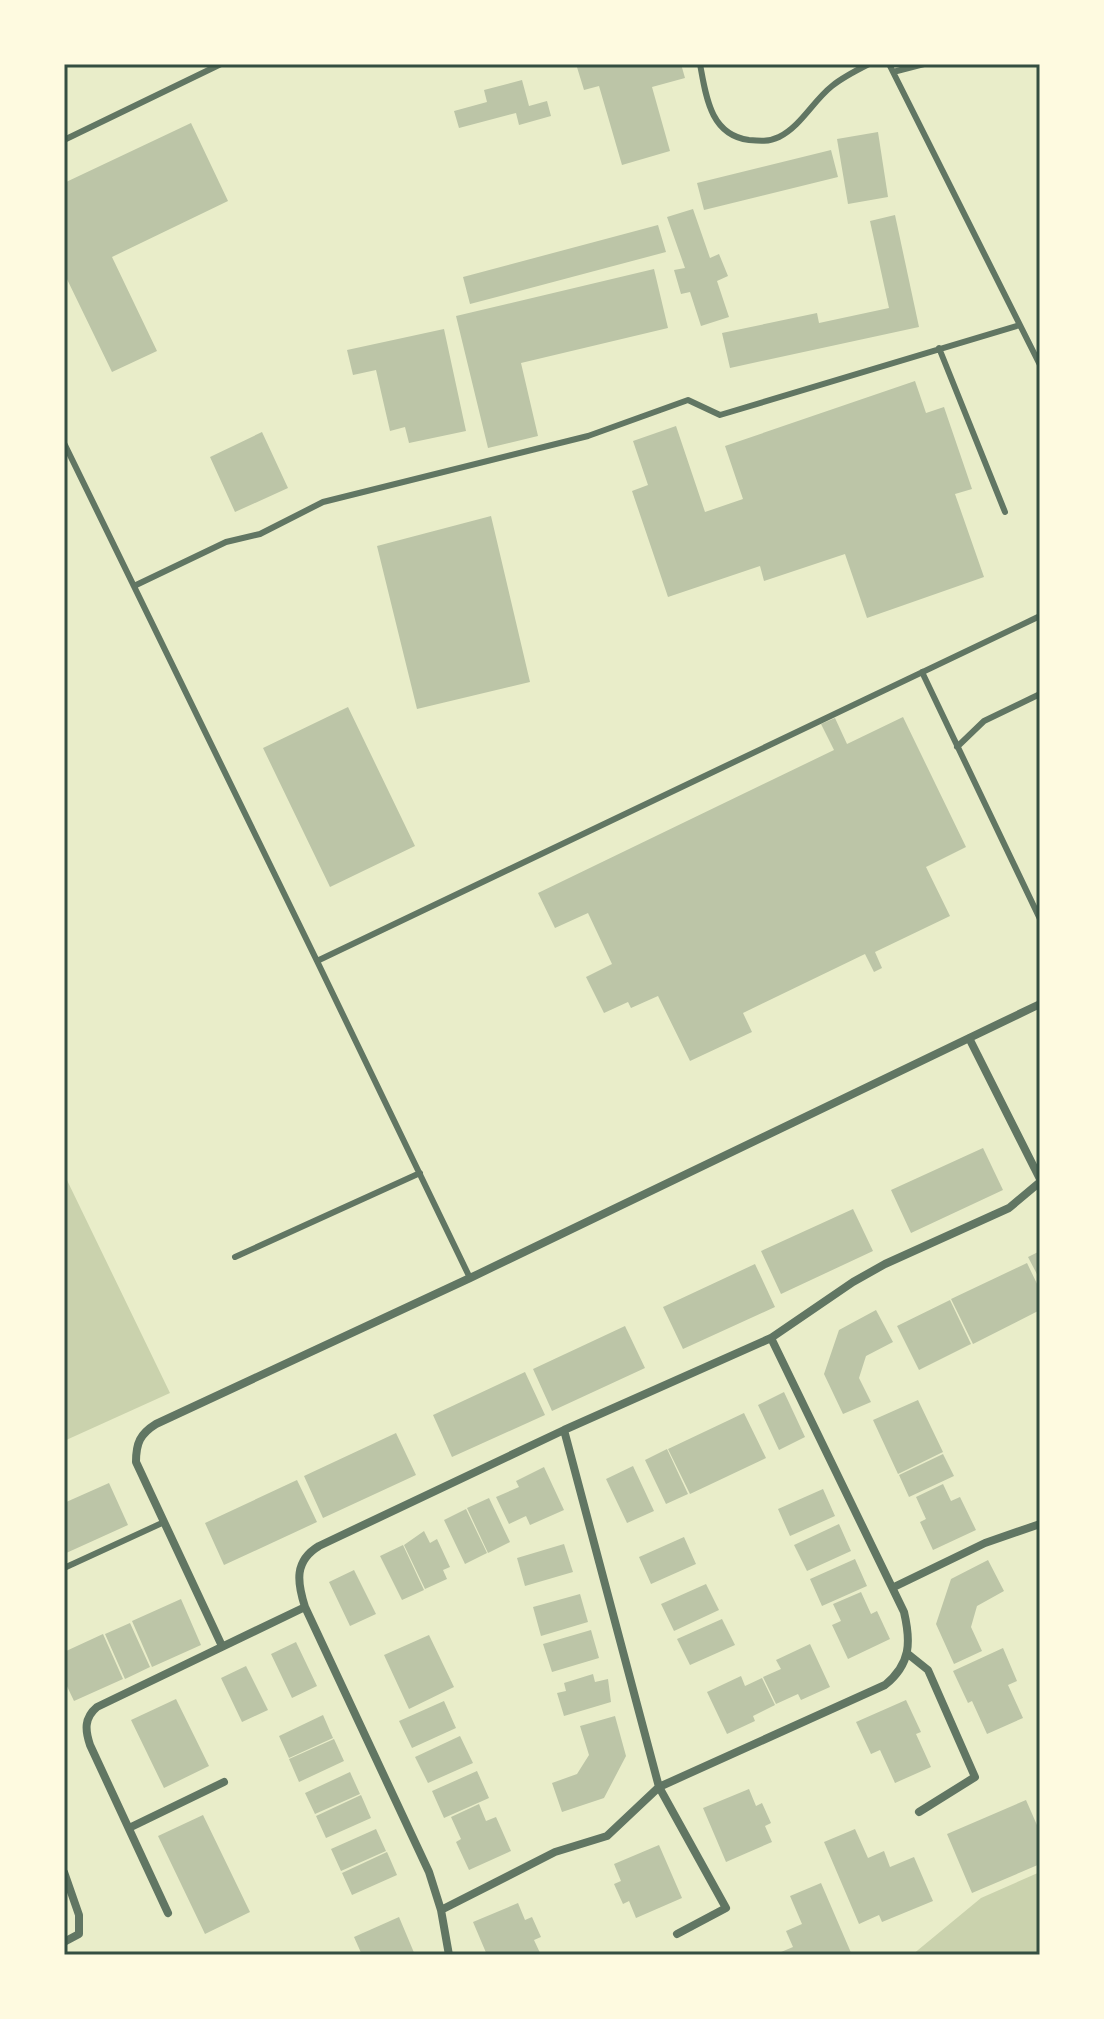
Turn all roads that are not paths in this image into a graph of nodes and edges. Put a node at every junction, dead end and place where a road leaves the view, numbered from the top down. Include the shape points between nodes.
1 (221, 64) edge
2 (700, 64) edge
3 (869, 64) edge
4 (889, 64) edge
5 (924, 64) edge
6 (893, 72) junction
7 (64, 140) edge
8 (1020, 325) junction
9 (939, 348) junction
10 (1040, 365) edge
11 (64, 443) edge
12 (1005, 512) dead end
13 (134, 586) junction
14 (1040, 616) edge
15 (922, 672) junction
16 (1040, 694) edge
17 (957, 747) junction
18 (1040, 919) edge
19 (317, 961) junction
20 (1040, 1004) edge
21 (969, 1038) junction
22 (420, 1173) junction
23 (1040, 1180) edge
24 (235, 1257) dead end
25 (470, 1278) junction
26 (771, 1338) junction
27 (564, 1430) junction
28 (162, 1523) junction
29 (1040, 1524) edge
30 (64, 1568) edge
31 (894, 1587) junction
32 (305, 1607) junction
33 (222, 1646) junction
34 (908, 1654) junction
35 (224, 1782) dead end
36 (659, 1787) junction
37 (919, 1812) dead end
38 (129, 1828) junction
39 (64, 1872) edge
40 (441, 1910) junction
41 (168, 1913) dead end
42 (677, 1934) dead end
43 (64, 1942) edge
44 (449, 1955) edge

1 - 7 lane
2 - 3 lane via 707,104 719,125 735,138 761,141 778,138 832,86
4 - 6 lane
5 - 6 lane
6 - 8 lane
8 - 9 lane
8 - 10 lane
9 - 12 lane
9 - 13 lane via 720,415 688,400 588,436 323,502
11 - 13 lane
13 - 19 lane
14 - 15 lane
15 - 17 lane
15 - 19 lane
16 - 17 lane via 984,721
17 - 18 lane
19 - 22 lane
20 - 21 street
21 - 23 street
21 - 25 street
22 - 24 lane
22 - 25 lane
23 - 26 street via 1009,1208 864,1276
25 - 28 street via 144,1432 136,1446 136,1462
26 - 27 street
26 - 31 street
27 - 32 street via 312,1550 299,1574
27 - 36 street
28 - 30 lane
28 - 33 street
29 - 31 street via 985,1543
31 - 34 street via 908,1630
32 - 33 street
32 - 40 street via 429,1872
33 - 38 street via 90,1713 90,1745
34 - 36 street via 885,1685
34 - 37 street via 928,1670 975,1777
35 - 38 street
36 - 40 street via 607,1836 555,1852
36 - 42 street via 726,1908
38 - 41 street
39 - 43 street via 79,1915 79,1934
40 - 44 street

